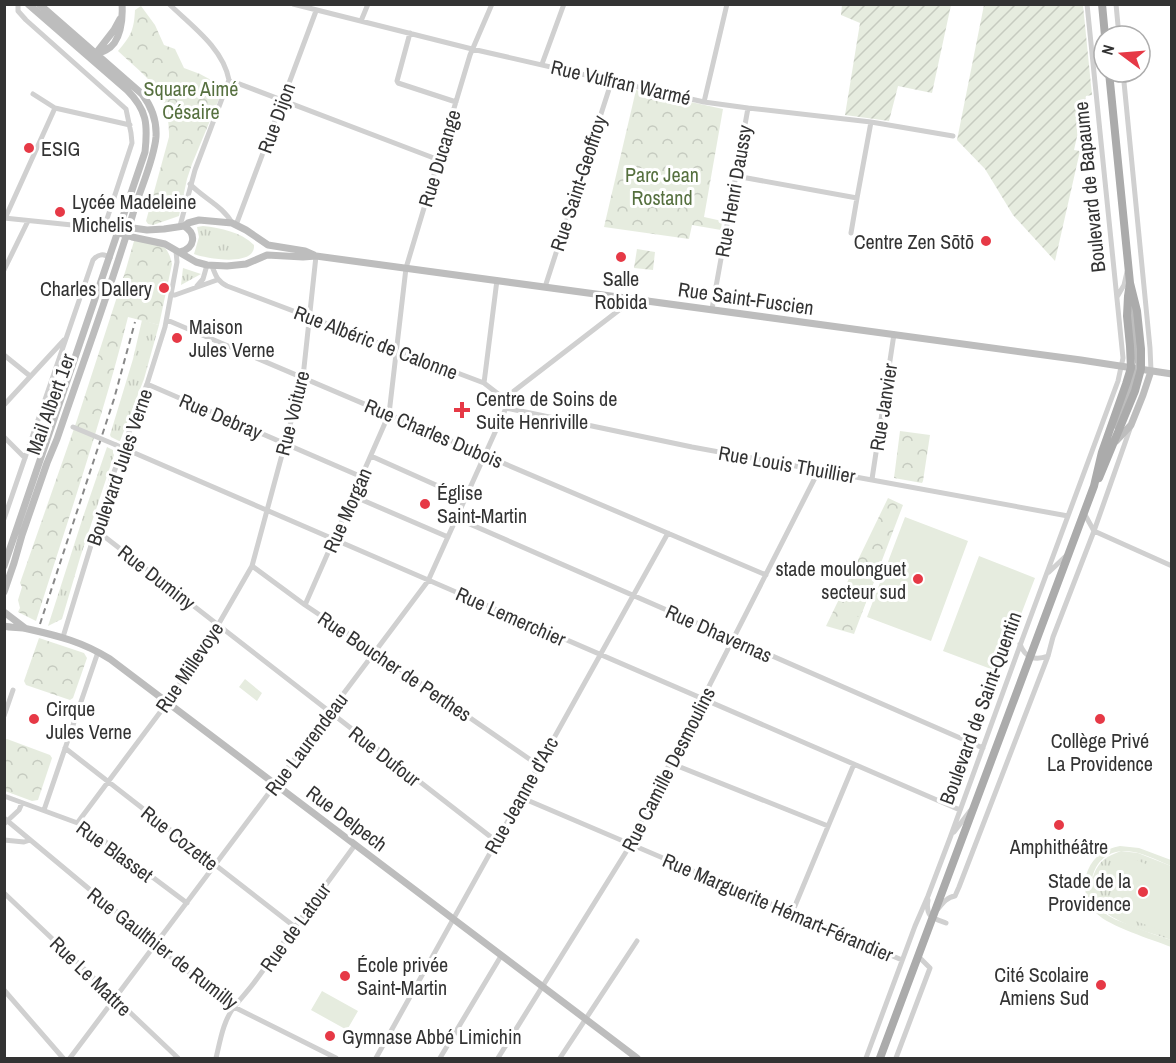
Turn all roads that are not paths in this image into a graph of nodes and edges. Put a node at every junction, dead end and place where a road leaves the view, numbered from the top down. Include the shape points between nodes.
1 (18, 4) edge
2 (28, 4) edge
3 (39, 4) edge
4 (122, 4) edge
5 (169, 4) edge
6 (181, 4) edge
7 (293, 4) edge
8 (368, 4) edge
9 (492, 4) edge
10 (564, 4) edge
11 (727, 4) edge
12 (1087, 4) edge
13 (1102, 4) edge
14 (1116, 4) edge
15 (316, 10) junction
16 (176, 11) junction
17 (361, 21) junction
18 (1104, 24) edge
19 (1118, 24) edge
20 (410, 33) junction
21 (472, 49) junction
22 (97, 53) junction
23 (91, 60) junction
24 (542, 64) junction
25 (229, 80) junction
26 (612, 80) junction
27 (1110, 84) edge
28 (1124, 84) edge
29 (33, 94) dead end
30 (283, 100) junction
31 (456, 102) junction
32 (704, 102) junction
33 (55, 108) junction
34 (748, 108) junction
35 (871, 122) junction
36 (130, 125) junction
37 (953, 136) dead end
38 (439, 160) junction
39 (736, 176) junction
40 (190, 184) junction
41 (857, 198) junction
42 (5, 218) edge
43 (28, 221) junction
44 (234, 224) junction
45 (179, 227) junction
46 (104, 228) junction
47 (129, 228) junction
48 (119, 230) junction
49 (851, 233) dead end
50 (127, 236) junction
51 (262, 242) junction
52 (175, 250) junction
53 (316, 256) junction
54 (110, 258) junction
55 (259, 258) junction
56 (209, 265) junction
57 (1129, 265) junction
58 (406, 267) junction
59 (4, 270) edge
60 (217, 280) junction
61 (497, 280) junction
62 (1130, 283) junction
63 (196, 287) junction
64 (545, 287) junction
65 (172, 295) junction
66 (1128, 296) junction
67 (630, 298) junction
68 (1117, 298) junction
69 (712, 309) junction
70 (309, 317) junction
71 (167, 320) junction
72 (894, 334) junction
73 (67, 337) junction
74 (397, 350) junction
75 (4, 355) edge
76 (1126, 367) junction
77 (1141, 369) junction
78 (1151, 371) junction
79 (1172, 374) edge
80 (30, 376) junction
81 (303, 377) junction
82 (484, 383) junction
83 (147, 384) junction
84 (506, 400) junction
85 (4, 405) edge
86 (506, 408) junction
87 (389, 414) junction
88 (63, 423) junction
89 (1131, 425) junction
90 (4, 437) edge
91 (1114, 443) junction
92 (285, 444) junction
93 (123, 448) junction
94 (485, 455) junction
95 (370, 456) junction
96 (26, 458) junction
97 (819, 470) junction
98 (362, 477) junction
99 (872, 479) junction
100 (1094, 486) junction
101 (353, 496) junction
102 (465, 498) junction
103 (267, 512) junction
104 (1084, 513) junction
105 (1068, 516) junction
106 (4, 519) edge
107 (456, 519) junction
108 (96, 530) junction
109 (1094, 531) junction
110 (668, 533) junction
111 (448, 537) junction
112 (334, 540) junction
113 (1069, 552) junction
114 (4, 564) edge
115 (252, 566) junction
116 (1172, 566) edge
117 (766, 575) junction
118 (1046, 576) junction
119 (428, 580) junction
120 (4, 592) edge
121 (633, 595) junction
122 (306, 605) junction
123 (4, 612) edge
124 (218, 625) junction
125 (4, 626) edge
126 (25, 628) junction
127 (63, 637) junction
128 (734, 640) junction
129 (1020, 644) junction
130 (98, 652) junction
131 (375, 652) junction
132 (600, 655) junction
133 (1048, 656) junction
134 (1030, 657) junction
135 (13, 690) dead end
136 (704, 699) junction
137 (167, 703) junction
138 (6, 708) edge
139 (330, 713) junction
140 (4, 716) edge
141 (65, 748) junction
142 (982, 748) junction
143 (670, 763) junction
144 (854, 764) junction
145 (538, 765) junction
146 (108, 782) junction
147 (275, 785) junction
148 (4, 796) edge
149 (520, 797) junction
150 (22, 803) junction
151 (975, 805) junction
152 (44, 810) junction
153 (960, 810) junction
154 (6, 821) edge
155 (78, 822) junction
156 (828, 826) junction
157 (950, 838) junction
158 (4, 840) edge
159 (30, 840) junction
160 (496, 841) junction
161 (631, 844) junction
162 (355, 845) junction
163 (215, 865) junction
164 (4, 892) edge
165 (928, 896) junction
166 (187, 903) junction
167 (792, 913) junction
168 (934, 915) junction
169 (453, 918) junction
170 (946, 923) dead end
171 (294, 927) junction
172 (637, 941) dead end
173 (156, 944) junction
174 (501, 956) junction
175 (918, 957) junction
176 (902, 960) junction
177 (543, 987) junction
178 (4, 990) edge
179 (115, 999) junction
180 (234, 1007) junction
181 (586, 1019) junction
182 (63, 1059) edge
183 (70, 1059) edge
184 (178, 1059) edge
185 (216, 1059) edge
186 (336, 1059) edge
187 (376, 1059) edge
188 (440, 1059) edge
189 (498, 1059) edge
190 (560, 1059) edge
191 (637, 1059) edge
192 (866, 1059) edge
193 (880, 1059) edge
194 (896, 1059) edge

1 - 36 street via 18,11 26,20 126,109
2 - 23 main road, Mail Albert 1er
3 - 22 main road, Mail Albert 1er
4 - 22 main road via 114,30
5 - 16 street
6 - 16 street
7 - 15 street, Rue Vulfran Warmé
8 - 17 street
9 - 21 street, Rue Ducange
10 - 24 street
11 - 32 street
12 - 68 street, Boulevard de Bapaume
13 - 18 main road
14 - 19 street
15 - 17 street, Rue Vulfran Warmé
15 - 30 street, Rue Dijon
16 - 25 street via 220,56
17 - 20 street, Rue Vulfran Warmé
20 - 21 street, Rue Vulfran Warmé
20 - 31 street via 396,81
21 - 24 street, Rue Vulfran Warmé
21 - 31 street, Rue Ducange
22 - 23 main road
22 - 47 main road, Mail Albert 1er via 142,94 154,115 155,145
23 - 48 main road, Mail Albert 1er via 137,100 146,123 146,152
24 - 26 street, Rue Vulfran Warmé
25 - 30 street
25 - 40 street
26 - 32 street, Rue Vulfran Warmé
26 - 64 street, Rue Saint-Geoffroy
27 - 57 main road, Boulevard de Bapaume
28 - 78 street
29 - 33 street
30 - 38 street
30 - 44 street, Rue Dijon
31 - 38 street, Rue Ducange
32 - 34 street, Rue Vulfran Warmé
33 - 36 street
33 - 42 street
34 - 35 street, Rue Vulfran Warmé
34 - 39 street, Rue Henri Daussy
35 - 37 street, Rue Vulfran Warmé
35 - 41 street
36 - 46 street via 132,143
38 - 58 street, Rue Ducange
39 - 41 street
39 - 69 street, Rue Henri Daussy
40 - 44 street
40 - 45 street
41 - 49 street
42 - 43 street
43 - 46 street
43 - 59 street
44 - 45 main road via 199,220
44 - 51 main road, Rue Saint-Fuscien
45 - 47 main road
45 - 52 main road via 168,235 167,241
45 - 52 main road via 190,231 193,238 188,249
46 - 48 street
47 - 48 main road
47 - 50 main road, Mail Albert 1er
48 - 50 main road
48 - 54 main road, Mail Albert 1er
50 - 52 main road via 161,242
50 - 88 main road, Mail Albert 1er
51 - 53 main road, Rue Saint-Fuscien
51 - 55 main road
52 - 56 main road
52 - 65 street, Boulevard Jules Verne
53 - 55 main road, Rue Saint-Fuscien
53 - 58 main road, Rue Saint-Fuscien
53 - 70 street, Rue Voiture
54 - 73 street, Mail Albert 1er via 101,255 93,260
54 - 114 main road, Mail Albert 1er
55 - 56 main road, Rue Saint-Fuscien via 234,266
56 - 60 street
56 - 63 street
57 - 62 main road, Boulevard de Bapaume
57 - 68 street
58 - 61 main road, Rue Saint-Fuscien
58 - 74 street, Rue Ducange
60 - 63 street
60 - 70 street, Rue Albéric de Calonne
61 - 64 main road, Rue Saint-Fuscien
61 - 82 street
62 - 66 main road, Boulevard de Bapaume
62 - 77 main road, Boulevard de Bapaume via 1137,311
63 - 65 street
64 - 67 main road, Rue Saint-Fuscien
65 - 71 street, Boulevard Jules Verne
66 - 76 main road, Boulevard de Bapaume via 1130,350
66 - 77 main road
67 - 69 main road, Rue Saint-Fuscien
67 - 84 street
68 - 76 street, Boulevard de Bapaume
69 - 72 main road, Rue Saint-Fuscien
70 - 74 street, Rue Albéric de Calonne
70 - 81 street, Rue Voiture
71 - 81 street, Rue Charles Dubois
71 - 83 street, Boulevard Jules Verne
72 - 76 main road, Rue Saint-Fuscien
72 - 99 street, Rue Janvier
73 - 80 street
73 - 96 street, Mail Albert 1er
74 - 82 street, Rue Albéric de Calonne
74 - 87 street, Rue Morgan
75 - 80 street
76 - 77 main road, Rue Saint-Fuscien
76 - 91 main road via 1134,377
76 - 100 main road, Boulevard de Saint-Quentin via 1125,388
76 - 105 street, Boulevard de Saint-Quentin
77 - 78 main road, Rue Saint-Fuscien
77 - 91 main road, Boulevard de Saint-Quentin
78 - 79 main road, Rue Saint-Fuscien
78 - 89 main road
80 - 85 street
81 - 87 street, Rue Charles Dubois
81 - 92 street, Rue Voiture
82 - 84 street, Rue Albéric de Calonne
83 - 92 street, Rue Debray
83 - 93 street, Boulevard Jules Verne
84 - 86 street
86 - 94 street, Rue Laurendeau
86 - 97 street, Rue Louis Thuillier
87 - 94 street, Rue Charles Dubois
87 - 95 street, Rue Morgan
88 - 93 street, Rue Lemerchier, bridge
88 - 120 main road, Mail Albert 1er
89 - 91 main road
89 - 109 street, Boulevard de Saint-Quentin
90 - 96 street
91 - 100 main road, Boulevard de Saint-Quentin
92 - 98 street, Rue Debray
92 - 103 street, Rue Voiture
93 - 103 street, Rue Lemerchier
93 - 108 street, Boulevard Jules Verne
94 - 102 street, Rue Laurendeau
94 - 110 street, Rue Charles Dubois
95 - 98 street, Rue Morgan
95 - 102 street
96 - 106 street, Mail Albert 1er
97 - 99 street, Rue Louis Thuillier
97 - 117 street, Rue Camille Desmoulins
98 - 101 street, Rue Morgan
99 - 105 street, Rue Louis Thuillier
100 - 104 main road, Boulevard de Saint-Quentin
101 - 111 street
101 - 112 street, Rue Morgan
102 - 107 street, Rue Laurendeau
103 - 112 street, Rue Lemerchier
103 - 115 street, Rue Voiture
104 - 109 street
104 - 113 main road, Boulevard de Saint-Quentin
105 - 118 street, Boulevard de Saint-Quentin
107 - 111 street, Rue Laurendeau
107 - 121 street, Rue Dhavernas
108 - 124 street, Rue Duminy
108 - 127 street, Boulevard Jules Verne
109 - 116 street
109 - 133 street, Boulevard de Saint-Quentin
110 - 117 street, Rue Charles Dubois
110 - 121 street, Rue Jeanne d'Arc
111 - 119 street, Rue Laurendeau
112 - 119 street, Rue Lemerchier
112 - 122 street, Rue Morgan
113 - 118 street
113 - 134 main road, Boulevard de Saint-Quentin
115 - 122 street, Rue Boucher de Perthes
115 - 124 street, Rue Millevoye
117 - 128 street, Rue Camille Desmoulins
118 - 129 street, Boulevard de Saint-Quentin
119 - 131 street, Rue Laurendeau
119 - 132 street, Rue Lemerchier
121 - 128 street, Rue Dhavernas
121 - 132 street, Rue Jeanne d'Arc
122 - 131 street, Rue Boucher de Perthes
123 - 126 main road, Rue Delpech
124 - 137 street, Rue Millevoye
124 - 139 street, Rue Dufour
125 - 126 main road, Rue Delpech
126 - 127 main road, Rue Delpech
127 - 130 main road, Rue Delpech
128 - 136 street, Rue Camille Desmoulins
128 - 142 street, Rue Dhavernas
129 - 134 street
129 - 142 street, Boulevard de Saint-Quentin
130 - 137 main road, Rue Delpech
130 - 141 street
131 - 139 street, Rue Laurendeau
131 - 145 street, Rue Boucher de Perthes
132 - 136 street, Rue Lemerchier
132 - 145 street, Rue Jeanne d'Arc
133 - 134 street
133 - 168 street, Boulevard de Saint-Quentin via 959,888
134 - 151 main road, Boulevard de Saint-Quentin
135 - 138 street
136 - 143 street, Rue Camille Desmoulins
136 - 144 street, Rue Lemerchier
137 - 146 street, Rue Millevoye
137 - 147 main road, Rue Delpech
138 - 140 street
139 - 147 street, Rue Laurendeau
139 - 160 street, Rue Dufour
141 - 146 street, Rue Cozette
141 - 152 street
142 - 153 street, Boulevard de Saint-Quentin
143 - 156 street
143 - 161 street, Rue Camille Desmoulins
144 - 153 street, Rue Lemerchier
144 - 156 street
145 - 149 street, Rue Jeanne d'Arc
146 - 155 street, Rue Millevoye
146 - 163 street, Rue Cozette
147 - 162 main road, Rue Delpech
147 - 163 street, Rue Laurendeau
148 - 150 street, Rue Blasset
149 - 160 street, Rue Jeanne d'Arc
149 - 161 street, Rue Marguerite Hémart-Férandier
150 - 152 street, Rue Blasset
150 - 154 street
151 - 157 street
151 - 168 main road, Boulevard de Saint-Quentin
152 - 155 street, Rue Blasset
153 - 157 street, Boulevard de Saint-Quentin
154 - 159 street, Rue Gaulthier de Rumilly
155 - 166 street, Rue Blasset
156 - 167 street
157 - 165 street, Boulevard de Saint-Quentin
158 - 159 street
159 - 173 street, Rue Gaulthier de Rumilly
160 - 169 street, Rue Jeanne d'Arc
161 - 167 street, Rue Marguerite Hémart-Férandier
161 - 177 street, Rue Camille Desmoulins
162 - 169 main road, Rue Delpech
162 - 171 street, Rue de Latour
163 - 166 street, Rue Laurendeau
163 - 171 street, Rue Cozette
164 - 179 street, Rue Le Mattre
165 - 168 street via 928,913
165 - 176 street, Boulevard de Saint-Quentin
166 - 173 street, Rue Laurendeau
167 - 176 street, Rue Marguerite Hémart-Férandier
168 - 170 street
168 - 175 main road, Boulevard de Saint-Quentin
169 - 174 main road, Rue Delpech
169 - 187 street, Rue Jeanne d'Arc
171 - 180 street, Rue de Latour
172 - 181 street
173 - 179 street, Rue Laurendeau
173 - 180 street, Rue Gaulthier de Rumilly
174 - 177 main road, Rue Delpech
174 - 188 street
175 - 193 main road, Boulevard de Saint-Quentin
175 - 194 street via 930,968
176 - 192 street, Boulevard de Saint-Quentin
177 - 181 main road, Rue Delpech
177 - 189 street, Rue Camille Desmoulins
178 - 182 street
179 - 183 street, Rue Laurendeau
179 - 184 street, Rue Le Mattre
180 - 185 street, Rue de Latour
180 - 186 street, Rue Gaulthier de Rumilly
181 - 190 street
181 - 191 main road, Rue Delpech

